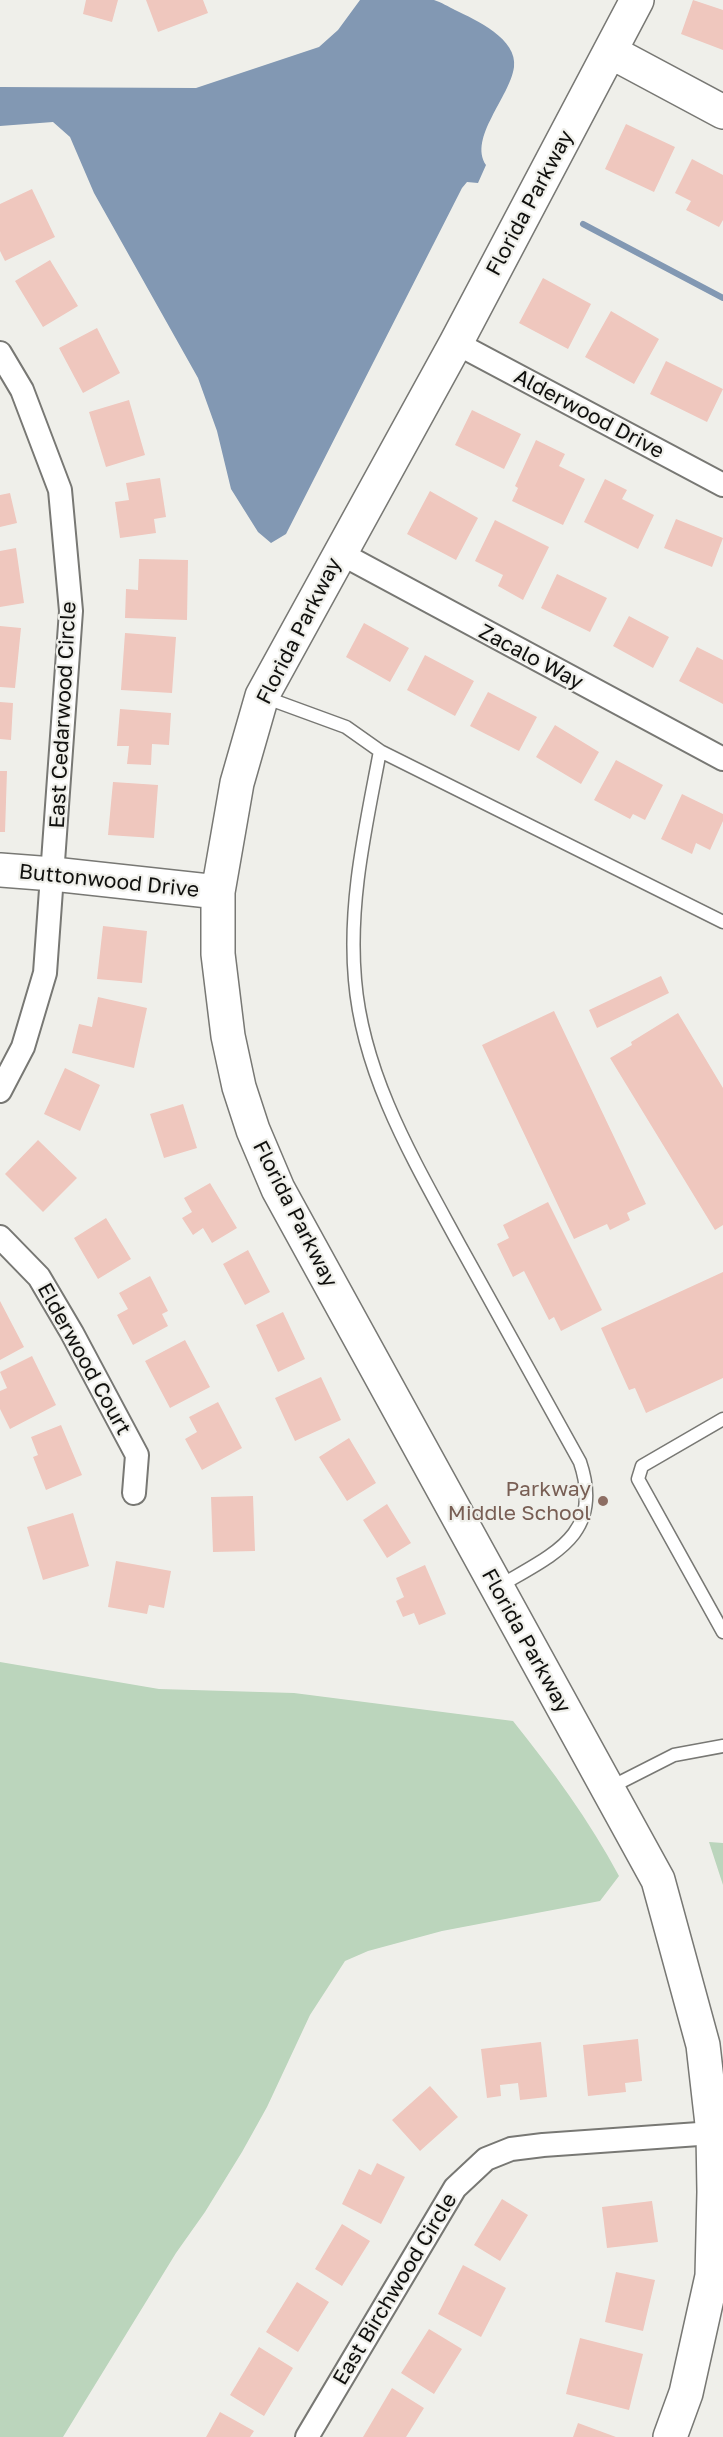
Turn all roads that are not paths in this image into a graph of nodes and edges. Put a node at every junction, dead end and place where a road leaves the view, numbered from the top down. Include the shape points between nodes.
1 (637, 0) edge
2 (611, 52) junction
3 (723, 112) edge
4 (456, 343) junction
5 (0, 353) edge
6 (723, 485) edge
7 (340, 553) junction
8 (262, 696) junction
9 (380, 751) junction
10 (723, 759) edge
11 (0, 870) edge
12 (53, 874) junction
13 (218, 892) junction
14 (723, 922) edge
15 (0, 1091) edge
16 (0, 1237) edge
17 (723, 1419) edge
18 (135, 1494) dead end
19 (497, 1588) junction
20 (723, 1632) edge
21 (723, 1746) edge
22 (608, 1789) junction
23 (713, 2133) junction
24 (717, 2276) edge
25 (306, 2437) edge
26 (670, 2437) edge

1 - 2 street, Florida Parkway
2 - 3 street
2 - 4 street, Florida Parkway
4 - 6 street, Alderwood Drive
4 - 7 street, Florida Parkway
5 - 12 street, East Cedarwood Circle via 22,390 60,490 71,610
7 - 8 street, Florida Parkway
7 - 10 street, Zacalo Way
8 - 9 lane via 346,728
8 - 13 street, Florida Parkway via 237,783
9 - 14 lane
9 - 19 lane via 356,885 355,982 364,1041 380,1088 412,1158 580,1462 587,1487 585,1511 568,1543
11 - 12 street, Buttonwood Drive
12 - 13 street, Buttonwood Drive
12 - 15 street, East Cedarwood Circle via 45,973 23,1047
13 - 19 street, Florida Parkway via 218,954 228,1036 253,1130 278,1189
16 - 18 street, Elderwood Court via 39,1277 137,1455
17 - 20 lane via 642,1466 638,1479
19 - 22 street, Florida Parkway
21 - 22 lane via 674,1755
22 - 23 street, Florida Parkway via 658,1880 703,2045
23 - 24 street, Florida Parkway
23 - 25 street, East Birchwood Circle via 543,2145 511,2149 486,2159 455,2188
24 - 26 street, Florida Parkway via 686,2393

